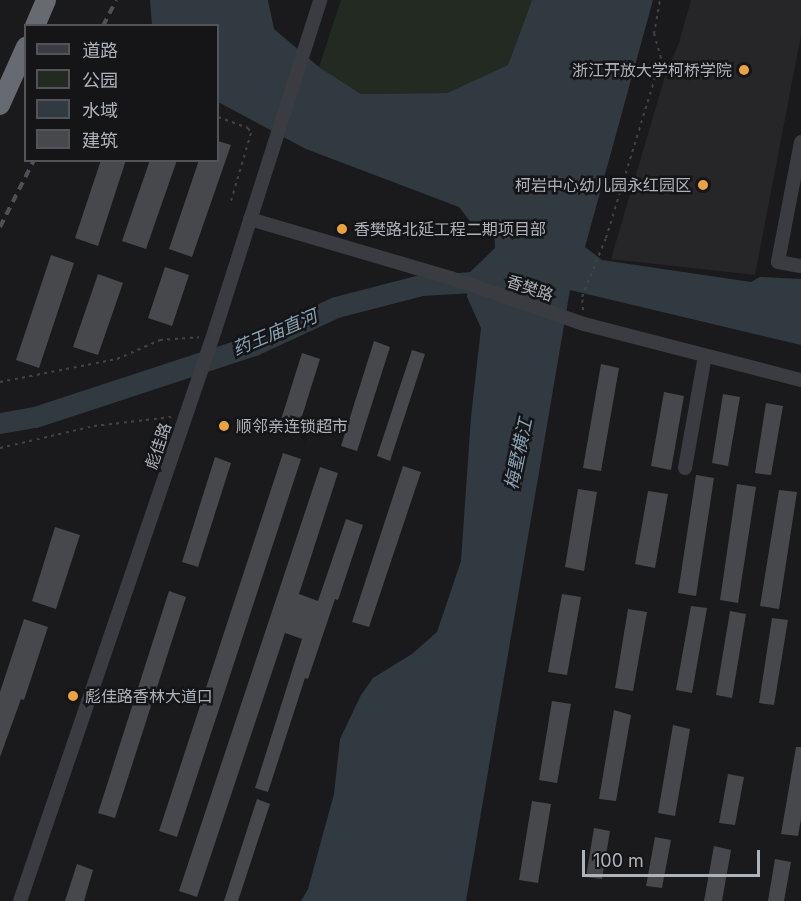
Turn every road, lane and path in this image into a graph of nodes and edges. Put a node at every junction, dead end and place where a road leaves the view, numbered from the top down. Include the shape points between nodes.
1 (46, 0) edge
2 (320, 0) edge
3 (660, 0) edge
4 (36, 24) edge
5 (24, 51) edge
6 (0, 105) edge
7 (219, 117) edge
8 (801, 142) edge
9 (231, 201) dead end
10 (250, 219) junction
11 (801, 266) edge
12 (582, 297) dead end
13 (215, 330) junction
14 (705, 356) junction
15 (801, 380) edge
16 (0, 382) edge
17 (186, 415) junction
18 (0, 448) edge
19 (685, 468) dead end
20 (20, 901) edge

1 - 4 highway
2 - 10 street, 彪佳路
3 - 12 path via 654,34 661,58 600,254
5 - 6 highway
7 - 9 path via 248,128 251,133
8 - 11 street via 778,262
10 - 13 street, 彪佳路
10 - 14 street, 香樊路 via 451,278 584,324
13 - 16 path via 193,340 160,340 117,359
13 - 17 street, 彪佳路
14 - 15 street, 香樊路
14 - 19 street
17 - 18 path via 94,426
17 - 20 street, 彪佳路

